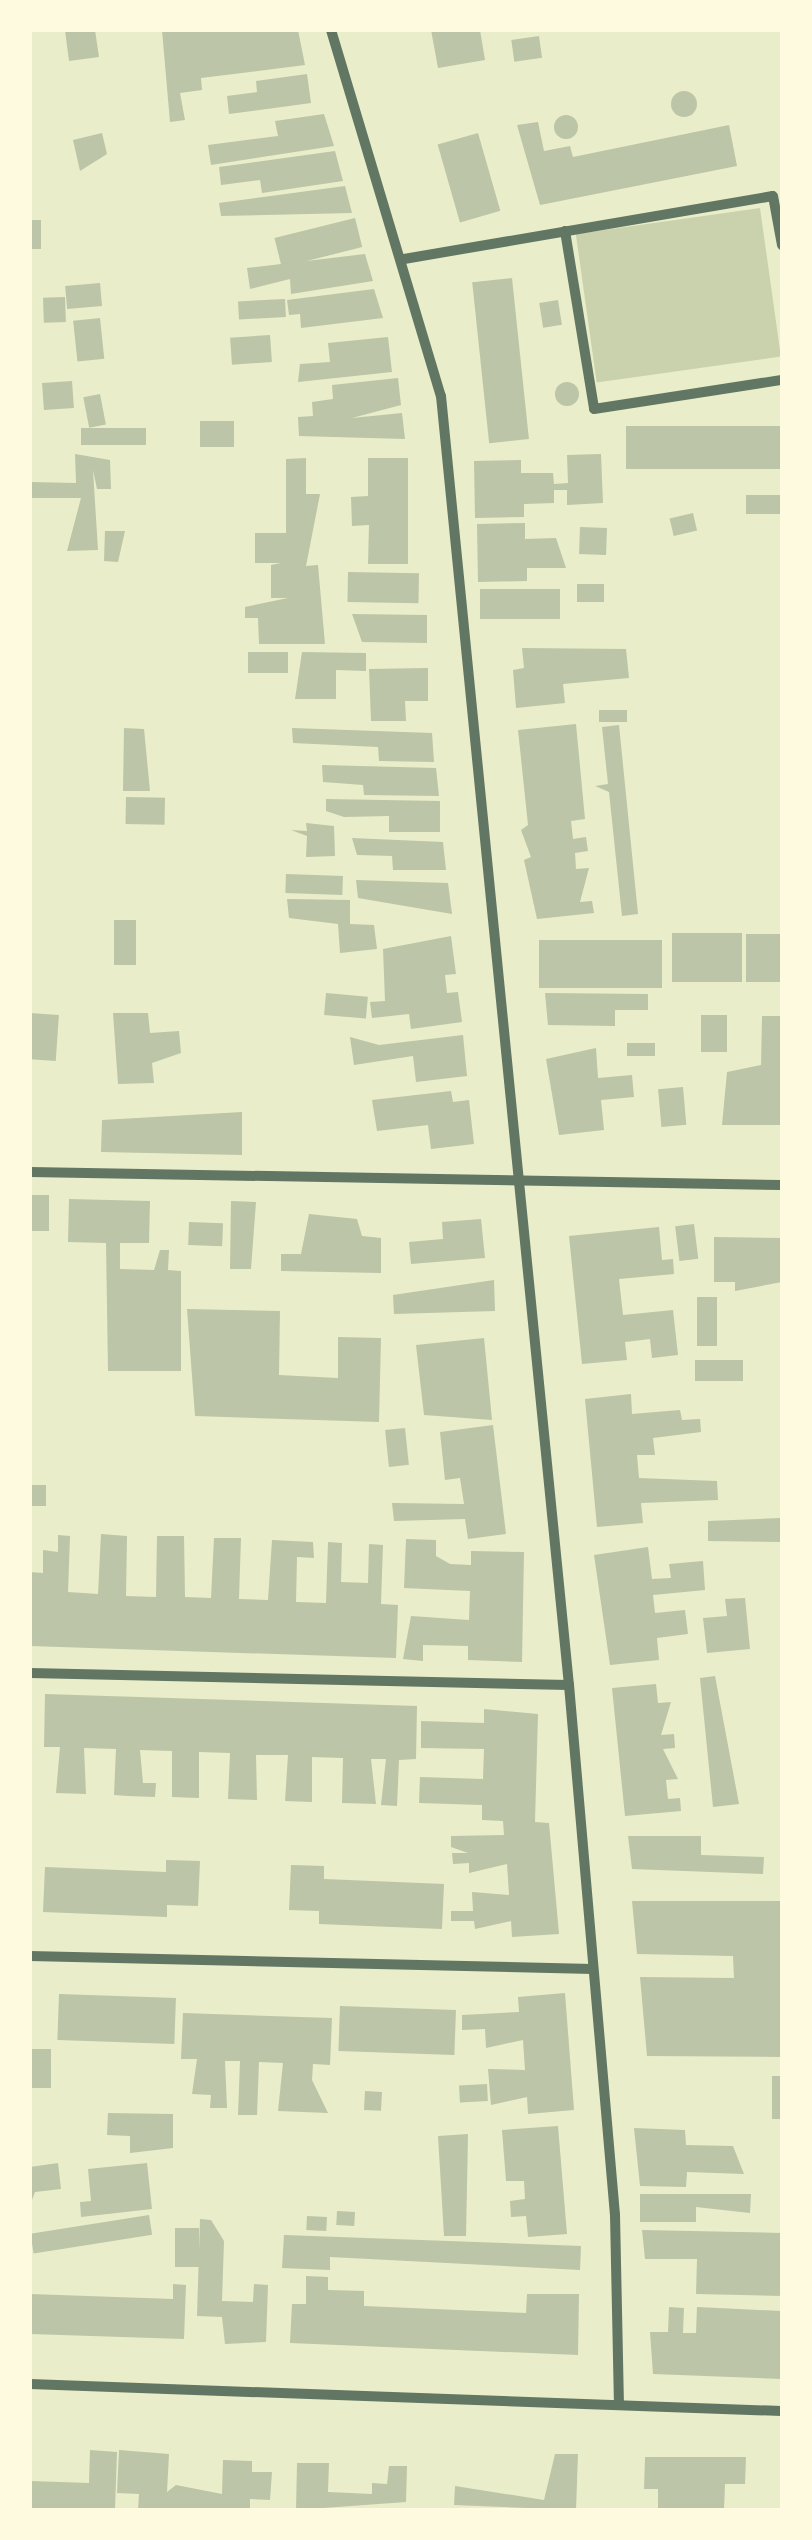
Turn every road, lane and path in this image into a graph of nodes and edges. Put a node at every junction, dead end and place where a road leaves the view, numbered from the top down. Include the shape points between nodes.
1 (330, 30) edge
2 (565, 232) junction
3 (782, 244) edge
4 (404, 259) junction
5 (782, 380) edge
6 (30, 1172) edge
7 (515, 1183) junction
8 (782, 1186) edge
9 (30, 1674) edge
10 (569, 1685) junction
11 (30, 1956) edge
12 (593, 1970) junction
13 (30, 2384) edge
14 (619, 2404) junction
15 (782, 2410) edge

1 - 4 street
2 - 3 street via 773,196
2 - 4 street
2 - 5 street via 594,408
4 - 7 street via 441,396
6 - 7 street
7 - 8 street
7 - 10 street
9 - 10 street
10 - 12 street
11 - 12 street
12 - 14 street via 615,2215
13 - 14 street
14 - 15 street

